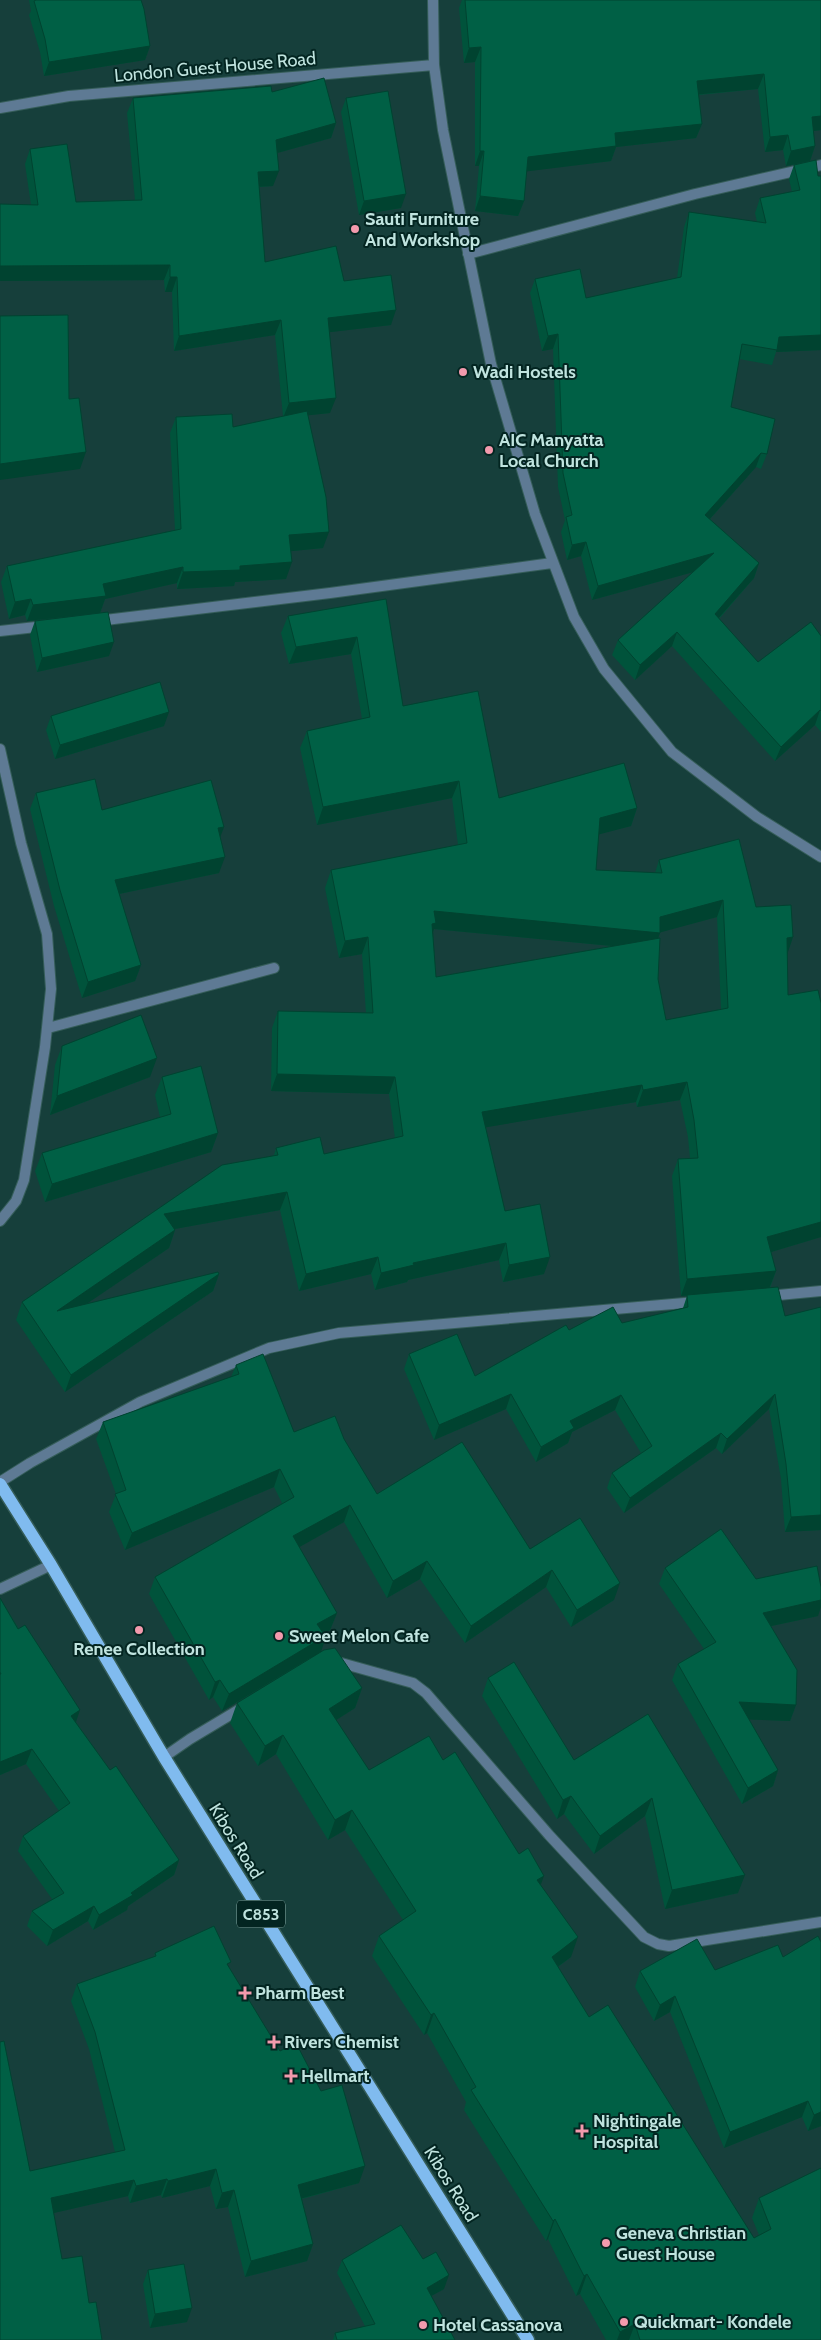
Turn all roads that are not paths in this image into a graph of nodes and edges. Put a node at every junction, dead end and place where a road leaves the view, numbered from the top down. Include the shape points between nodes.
1 (433, 0) edge
2 (434, 65) junction
3 (0, 108) edge
4 (821, 165) edge
5 (468, 254) junction
6 (552, 563) junction
7 (86, 622) edge
8 (57, 625) edge
9 (0, 631) edge
10 (0, 749) edge
11 (821, 857) edge
12 (274, 968) dead end
13 (48, 1028) junction
14 (0, 1220) edge
15 (821, 1291) edge
16 (752, 1297) edge
17 (703, 1301) edge
18 (0, 1483) edge
19 (51, 1565) junction
20 (0, 1589) edge
21 (323, 1661) edge
22 (257, 1698) edge
23 (164, 1757) junction
24 (821, 1922) edge
25 (528, 2340) edge

1 - 2 street
2 - 3 street, London Guest House Road via 69,96
2 - 5 street via 442,130
4 - 5 street via 695,194
5 - 6 street via 491,364
6 - 7 street
6 - 11 street via 574,617 604,669 672,752 757,817
8 - 9 street
10 - 13 street via 50,951 52,989
12 - 13 street
13 - 14 street via 24,1180 16,1201
15 - 16 street
17 - 18 street via 339,1333 269,1348 140,1402 30,1462
18 - 19 main road, Kibos Road / C853
19 - 20 street
19 - 23 main road, Kibos Road / C853
21 - 24 street via 334,1661 413,1683 426,1693 549,1835 644,1937 668,1946
22 - 23 street
23 - 25 main road, Kibos Road / C853

